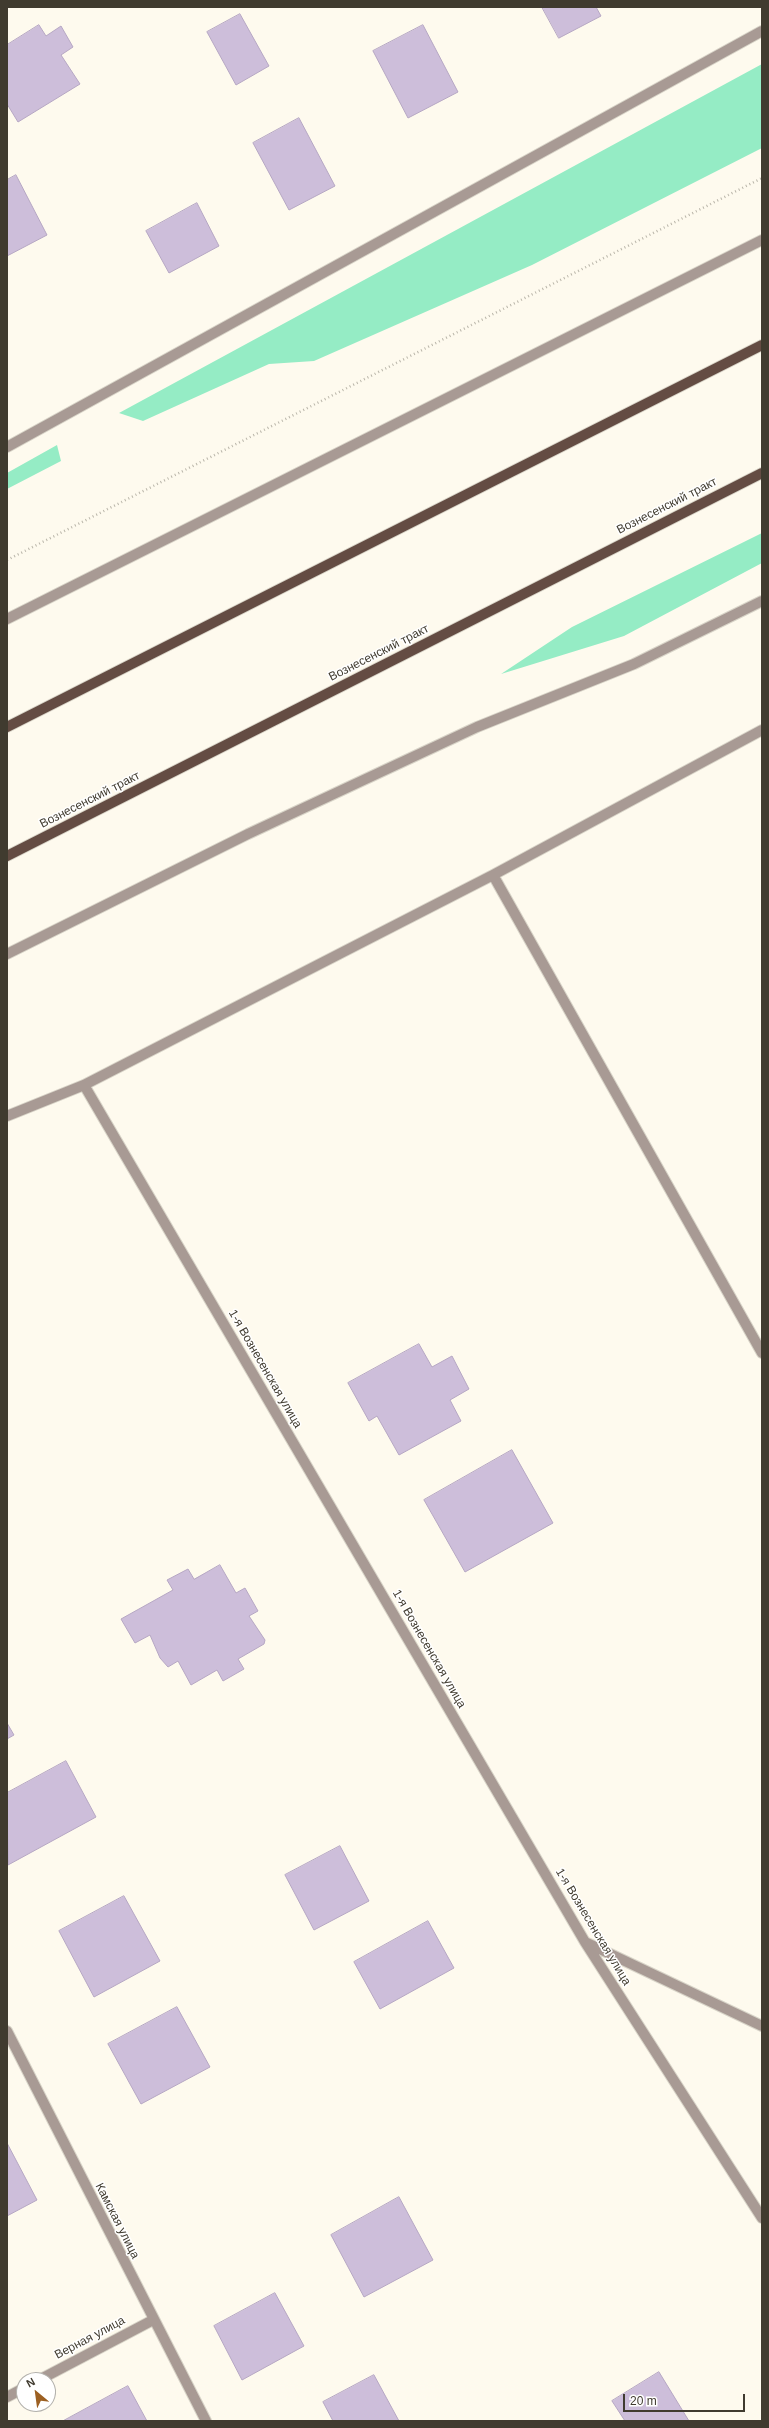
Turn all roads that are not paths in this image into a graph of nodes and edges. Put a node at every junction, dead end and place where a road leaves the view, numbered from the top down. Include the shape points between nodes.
1 (762, 31) edge
2 (762, 240) edge
3 (762, 345) edge
4 (7, 447) edge
5 (762, 473) edge
6 (762, 601) edge
7 (7, 619) edge
8 (7, 727) edge
9 (762, 730) edge
10 (7, 856) edge
11 (493, 875) junction
12 (7, 954) edge
13 (84, 1085) junction
14 (7, 1116) edge
15 (762, 1353) edge
16 (585, 1942) junction
17 (762, 2026) edge
18 (7, 2031) edge
19 (762, 2218) edge
20 (153, 2320) junction
21 (54, 2372) edge
22 (16, 2392) edge
23 (7, 2397) edge
24 (206, 2421) edge

1 - 4 street
2 - 7 street
3 - 8 main road
5 - 10 main road, Вознесенский тракт
6 - 12 street via 634,664 477,727 298,811
9 - 11 street
11 - 13 street
11 - 15 street
13 - 14 street
13 - 16 street, 1-я Вознесенская улица
16 - 17 street
16 - 19 street, 1-я Вознесенская улица
18 - 20 street, Камская улица
20 - 21 street, Верная улица
20 - 24 street, Камская улица
22 - 23 street

